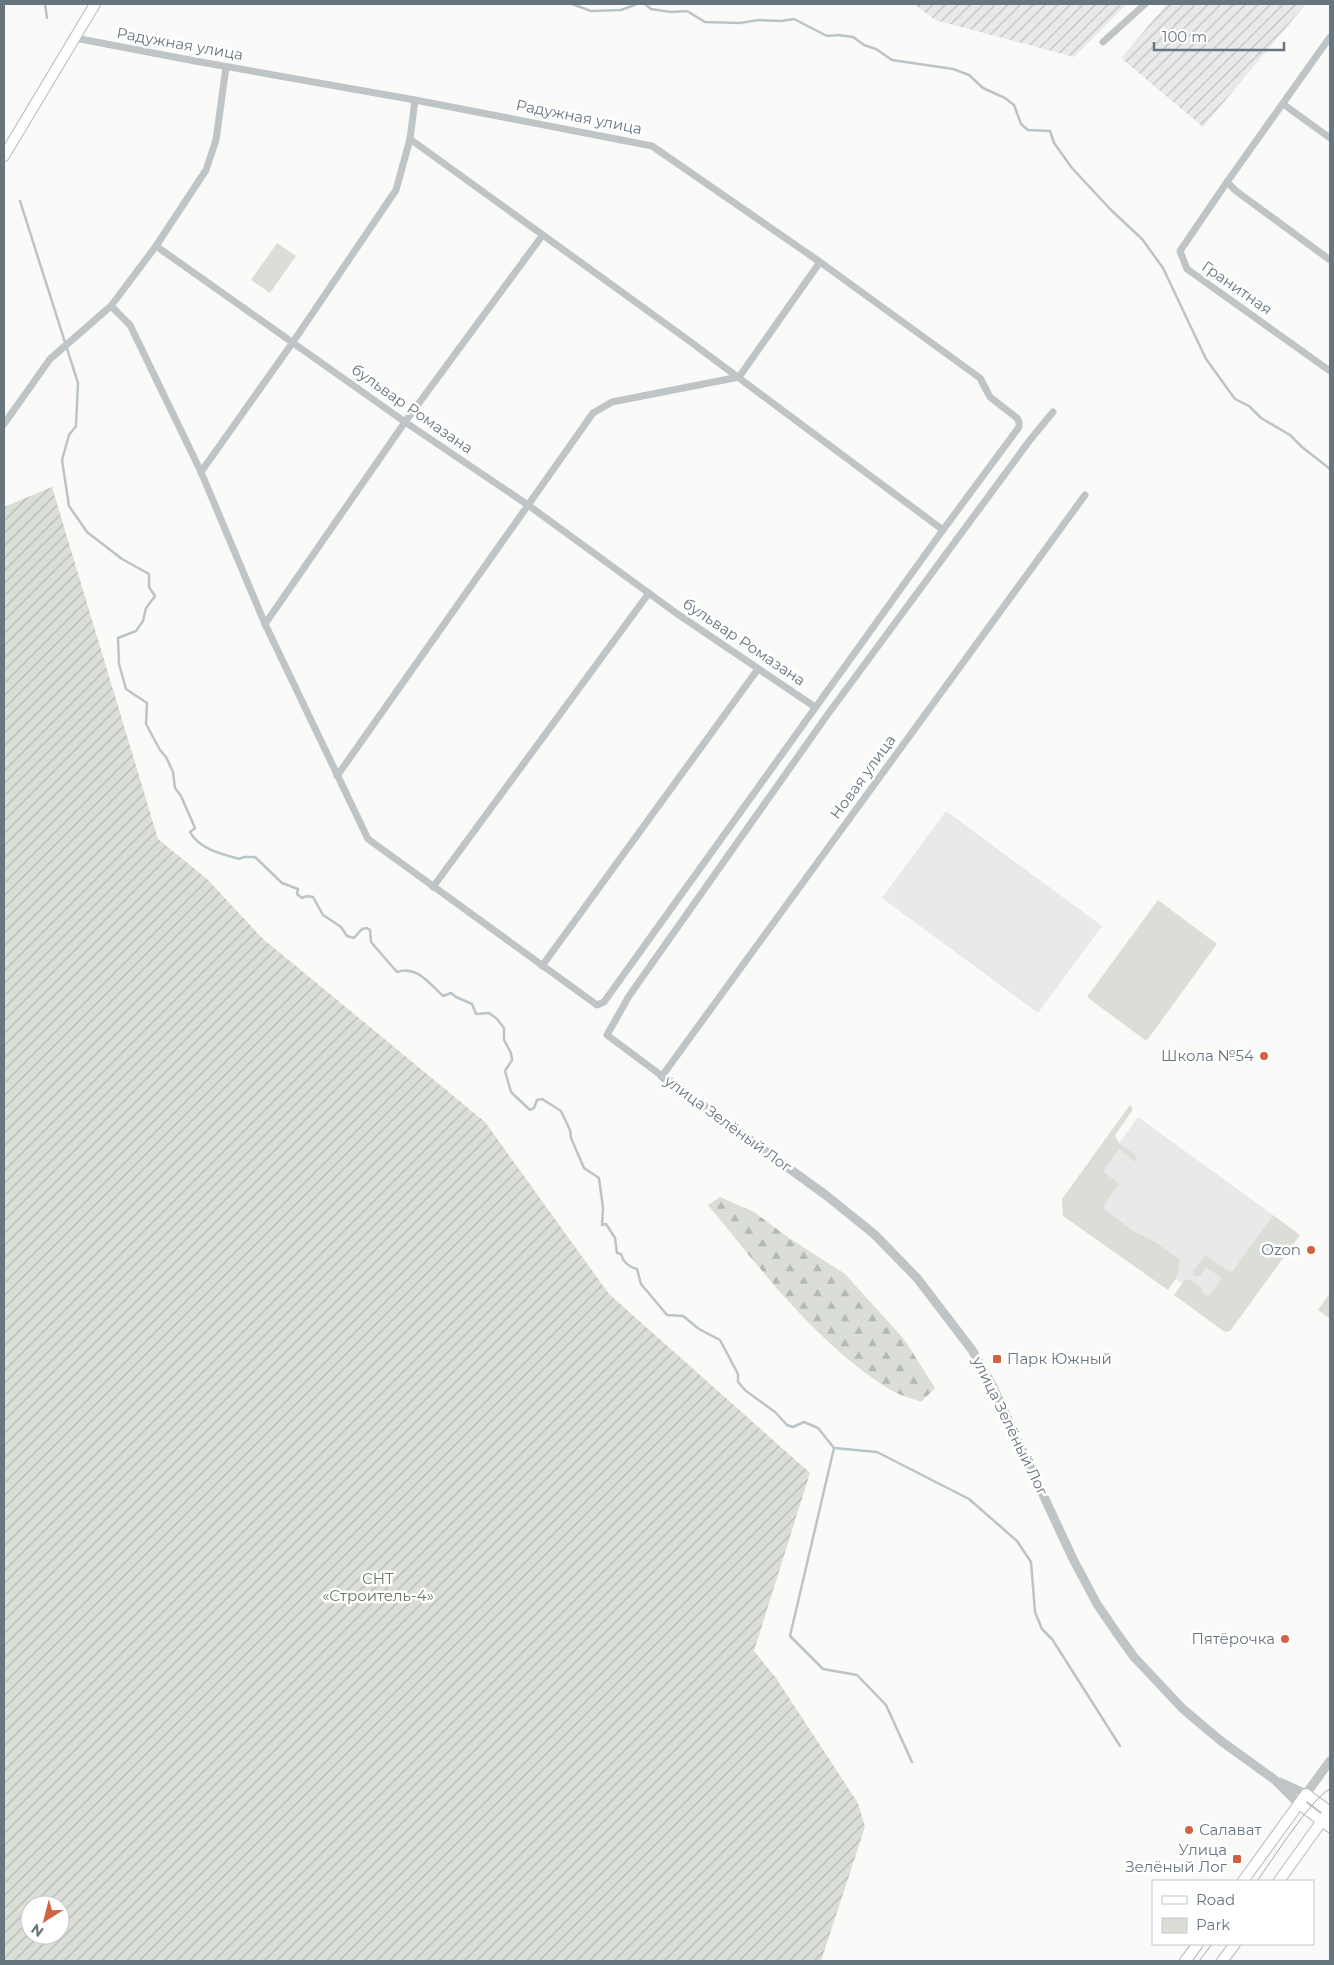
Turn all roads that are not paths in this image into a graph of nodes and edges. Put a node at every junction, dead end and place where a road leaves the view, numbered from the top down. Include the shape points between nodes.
1 (95, 4) edge
2 (1145, 4) edge
3 (1330, 37) edge
4 (75, 38) junction
5 (1103, 42) dead end
6 (226, 67) junction
7 (416, 100) junction
8 (1283, 104) junction
9 (1330, 138) edge
10 (410, 139) junction
11 (4, 156) edge
12 (1228, 182) junction
13 (542, 236) junction
14 (156, 246) junction
15 (1330, 260) edge
16 (820, 262) junction
17 (111, 306) junction
18 (293, 342) junction
19 (1330, 371) edge
20 (739, 377) junction
21 (1053, 412) dead end
22 (405, 422) junction
23 (4, 424) edge
24 (201, 472) junction
25 (1085, 495) dead end
26 (528, 505) junction
27 (943, 530) junction
28 (649, 593) junction
29 (265, 624) junction
30 (758, 668) junction
31 (815, 707) junction
32 (336, 776) junction
33 (433, 887) junction
34 (542, 966) junction
35 (662, 1076) junction
36 (1330, 1761) edge
37 (1275, 1780) junction
38 (1306, 1794) junction
39 (1298, 1804) junction
40 (1330, 1811) edge
41 (1326, 1824) edge
42 (1243, 1880) edge
43 (1280, 1880) edge
44 (1197, 1945) edge
45 (1233, 1945) edge
46 (1185, 1961) edge
47 (1222, 1961) edge

1 - 4 main road
2 - 5 street
3 - 8 street
4 - 6 street, Радужная улица
4 - 11 main road
6 - 7 street, Радужная улица
6 - 14 street via 216,140 206,170
7 - 10 street
7 - 16 street, Радужная улица via 652,146
8 - 9 street
8 - 12 street
10 - 13 street
10 - 18 street via 396,190
12 - 15 street
12 - 19 street, Гранитная via 1180,251 1187,269
13 - 20 street
13 - 22 street
14 - 17 street
14 - 18 street, бульвар Ромазана
16 - 20 street
16 - 27 street, Радужная улица via 980,378 990,397 1019,422 1016,432
17 - 23 street via 50,359
17 - 24 street via 130,324
18 - 22 street, бульвар Ромазана
18 - 24 street
20 - 26 street via 602,406 593,413
20 - 27 street
21 - 35 street, улица Зелёный Лог via 828,714 628,996 607,1035
22 - 26 street, бульвар Ромазана
22 - 29 street
24 - 29 street
25 - 35 street, Новая улица
26 - 28 street, бульвар Ромазана
26 - 32 street
27 - 31 street
28 - 30 street, бульвар Ромазана
28 - 33 street
29 - 32 street
30 - 31 street, бульвар Ромазана
30 - 34 street
31 - 34 street via 602,1004 594,1004
32 - 33 street via 368,839
33 - 34 street
35 - 37 street, улица Зелёный Лог via 842,1208 874,1234 917,1278 972,1350 992,1385 1073,1559 1120,1639 1188,1714
36 - 38 street
37 - 38 street
37 - 39 street
38 - 39 main road
38 - 40 main road
39 - 41 main road
39 - 42 main road
40 - 41 main road
41 - 43 main road
44 - 46 main road
45 - 47 main road

